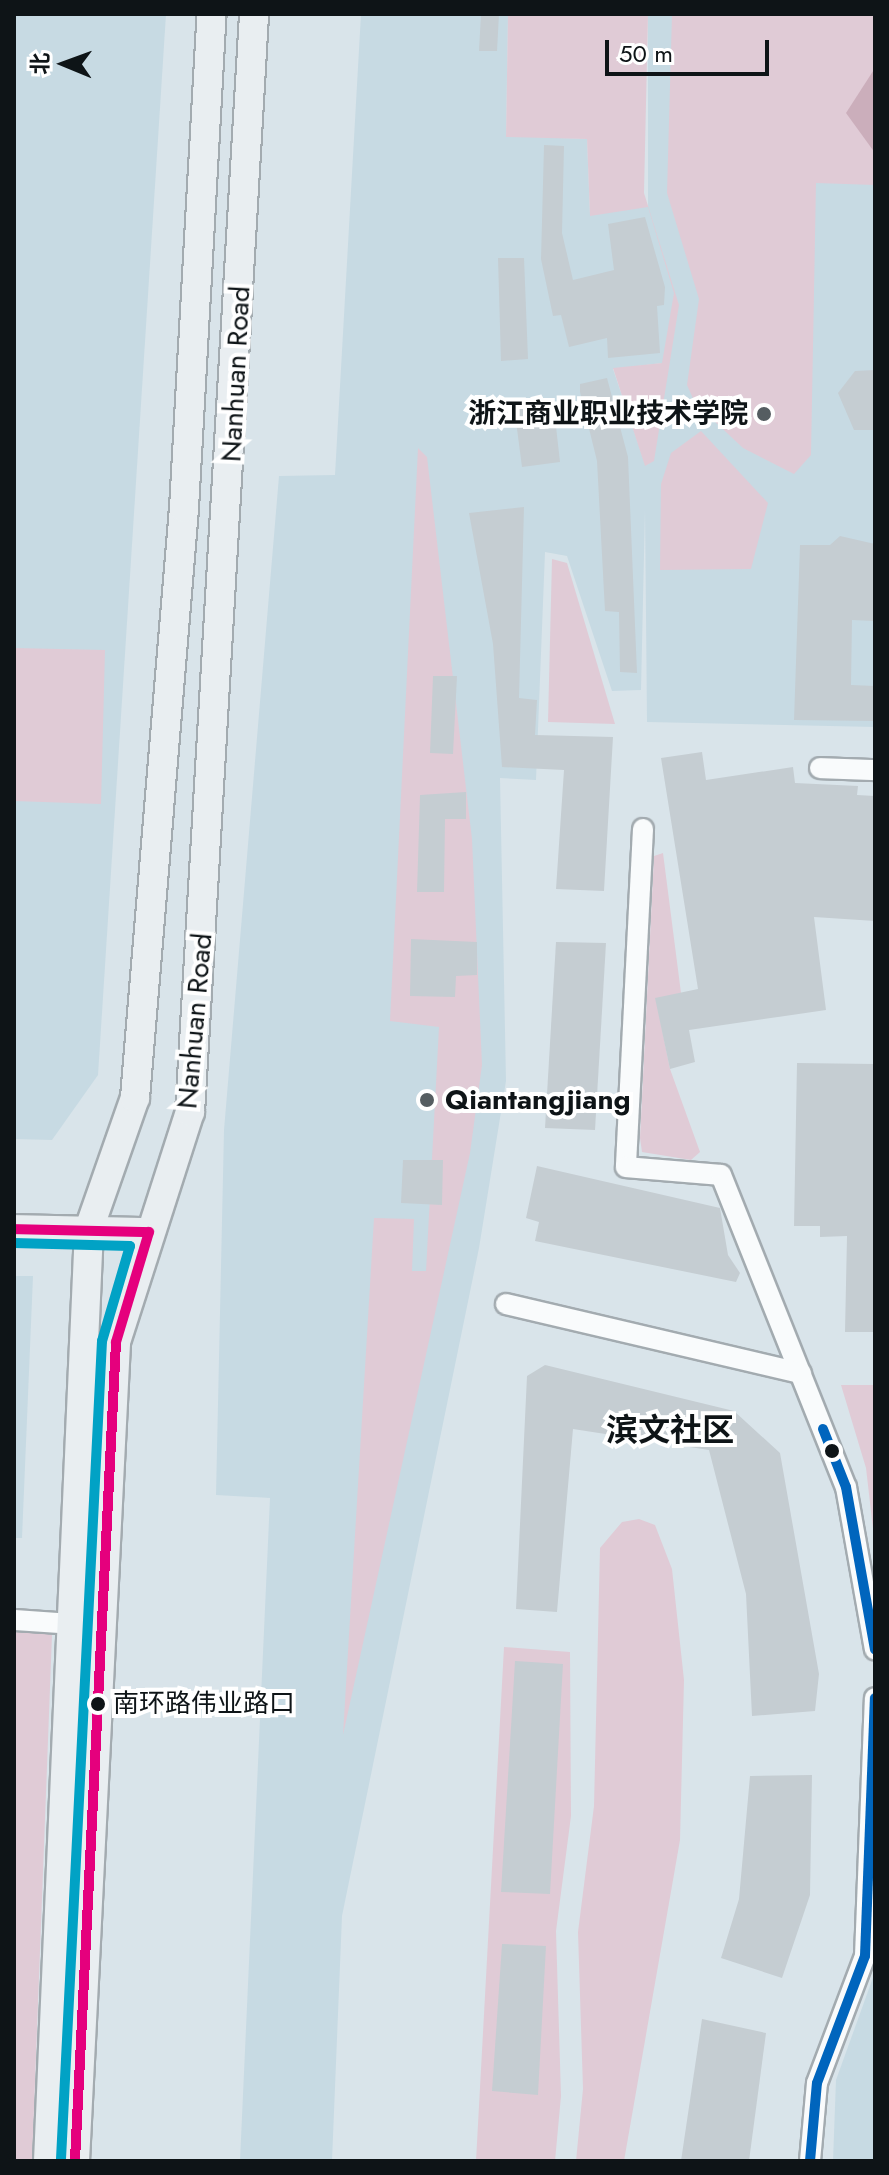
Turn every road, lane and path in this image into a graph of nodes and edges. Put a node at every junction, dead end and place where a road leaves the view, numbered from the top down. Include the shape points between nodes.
1 (212, 14) edge
2 (254, 14) edge
3 (820, 768) dead end
4 (875, 770) edge
5 (643, 829) dead end
6 (14, 1229) edge
7 (89, 1229) junction
8 (149, 1232) junction
9 (506, 1304) dead end
10 (801, 1373) junction
11 (14, 1620) edge
12 (72, 1624) junction
13 (875, 1649) edge
14 (875, 1698) edge
15 (48, 2161) edge
16 (75, 2161) edge
17 (810, 2161) edge

1 - 7 main road, Nanhuan Road via 184,508 135,1098
2 - 8 main road, Nanhuan Road via 190,1112
3 - 4 street
5 - 10 street via 626,1167 721,1175
6 - 7 main road
7 - 8 main road
7 - 12 main road, Nanhuan Road
8 - 16 main road, Nanhuan Road via 116,1342
9 - 10 street
10 - 13 street via 846,1487
11 - 12 street
12 - 15 main road, Nanhuan Road
14 - 17 street via 865,1956 817,2083

